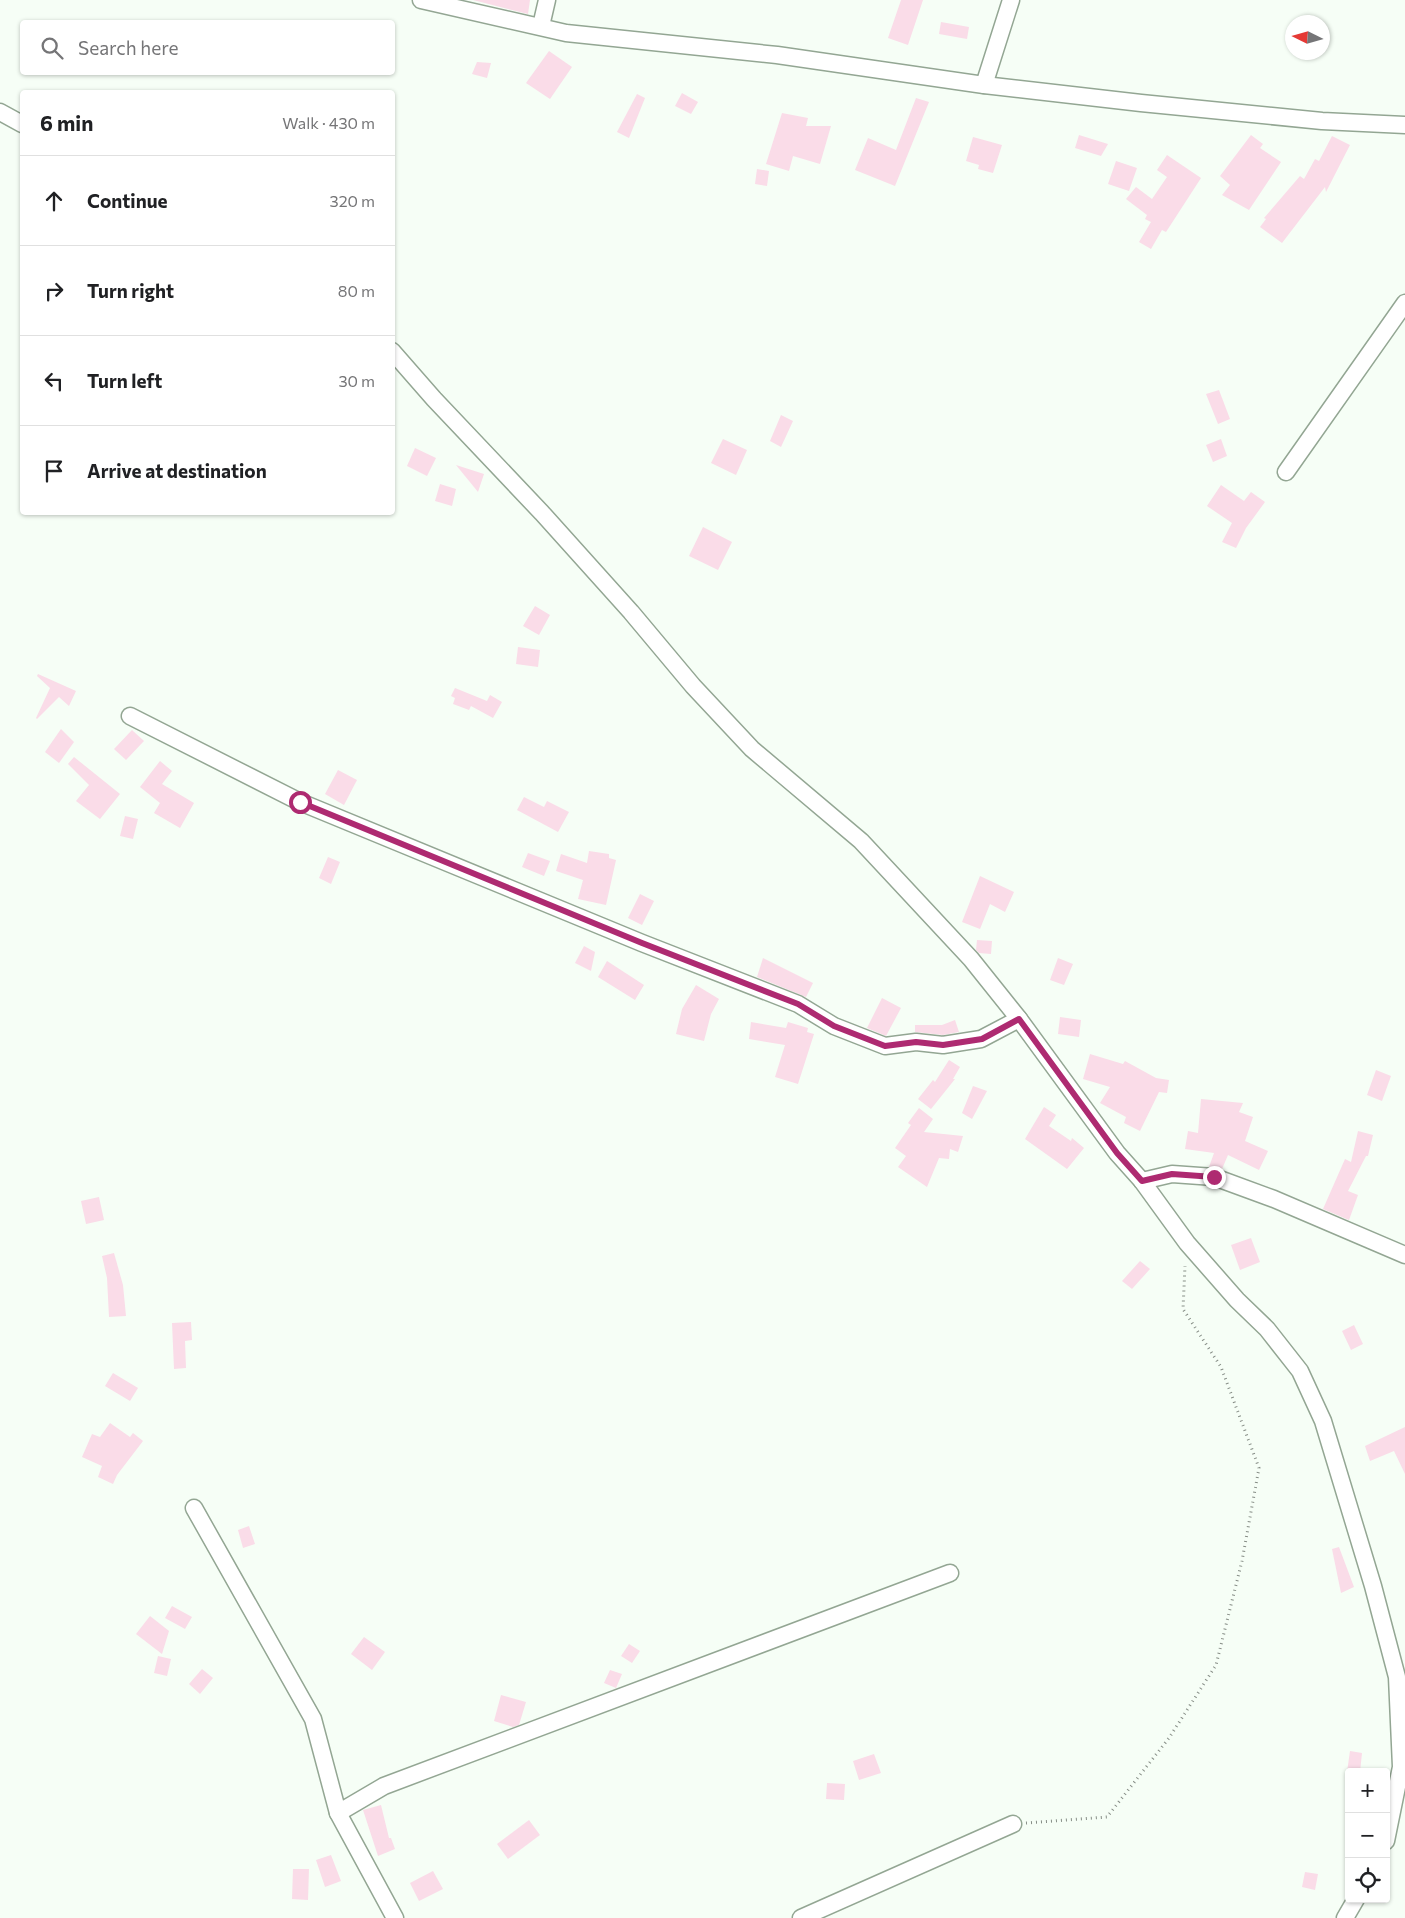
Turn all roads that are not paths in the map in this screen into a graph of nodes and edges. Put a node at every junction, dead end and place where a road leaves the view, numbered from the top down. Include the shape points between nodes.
1 (421, 0) edge
2 (547, 0) edge
3 (1011, 0) edge
4 (541, 26) junction
5 (984, 85) junction
6 (0, 112) edge
7 (20, 123) edge
8 (1405, 125) edge
9 (1405, 303) edge
10 (395, 354) edge
11 (1286, 472) dead end
12 (130, 716) dead end
13 (1019, 1019) junction
14 (1142, 1181) junction
15 (1405, 1255) edge
16 (194, 1508) dead end
17 (950, 1573) dead end
18 (338, 1813) junction
19 (1390, 1822) edge
20 (1013, 1824) road end
21 (1354, 1903) edge
22 (396, 1918) edge
23 (802, 1918) edge
24 (1345, 1918) edge

1 - 4 street
2 - 4 street
3 - 5 street
4 - 5 street via 566,33 777,55
5 - 8 street via 1312,120
6 - 7 street
9 - 11 street
10 - 13 street via 752,749 861,841 971,959
12 - 13 street via 300,802 798,1004 834,1026 885,1046 916,1042 943,1045 982,1039
13 - 14 street via 1117,1153
14 - 15 street via 1172,1174 1214,1177
14 - 19 street via 1187,1242 1300,1371 1323,1421 1397,1677 1401,1767
16 - 18 street via 313,1719
17 - 18 street via 384,1786
18 - 22 street
20 - 23 street
21 - 24 street

